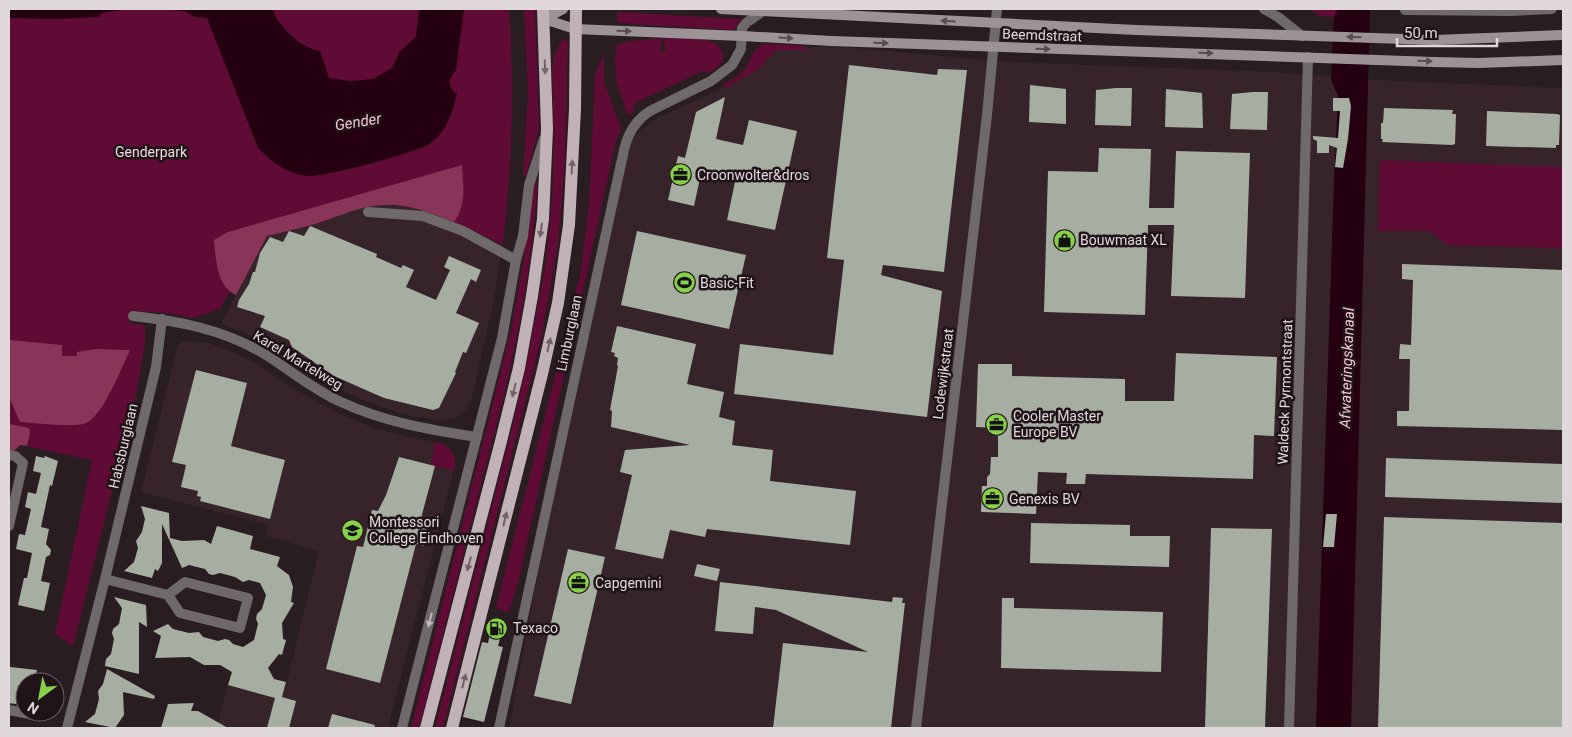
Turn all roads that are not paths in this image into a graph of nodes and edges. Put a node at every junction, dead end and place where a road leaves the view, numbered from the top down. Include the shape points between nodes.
1 (563, 9) edge
2 (576, 9) edge
3 (721, 9) edge
4 (997, 9) edge
5 (1264, 9) edge
6 (1552, 9) edge
7 (1405, 10) edge
8 (763, 11) junction
9 (543, 14) edge
10 (996, 23) junction
11 (575, 29) junction
12 (1563, 35) edge
13 (742, 36) junction
14 (1302, 36) junction
15 (994, 47) junction
16 (1308, 58) junction
17 (1563, 60) edge
18 (547, 129) junction
19 (368, 212) dead end
20 (516, 260) junction
21 (133, 316) dead end
22 (162, 320) junction
23 (477, 437) junction
24 (9, 455) edge
25 (9, 526) edge
26 (105, 579) junction
27 (168, 595) junction
28 (67, 728) edge
29 (402, 728) edge
30 (426, 728) edge
31 (452, 728) edge
32 (499, 728) edge
33 (916, 728) edge
34 (1290, 728) edge

1 - 9 main road
2 - 11 main road, Limburglaan
3 - 8 main road, Beemdstraat
4 - 10 street, Beemdstraat
5 - 14 street
6 - 7 street
10 -> 8 main road, Beemdstraat
8 - 13 street, Limburglaan via 746,23
9 - 11 main road, Beemdstraat
9 -> 18 main road
10 - 14 main road, Beemdstraat
10 - 15 street, Lodewijkstraat
11 -> 13 main road, Beemdstraat
31 -> 11 main road, Limburglaan via 558,303 569,225
12 -> 14 main road, Beemdstraat via 1434,40
13 -> 15 main road, Beemdstraat
13 - 32 street, Limburglaan via 741,48 732,65 711,81 641,117 626,142
15 -> 16 main road, Beemdstraat
15 - 33 street, Lodewijkstraat
16 -> 17 main road, Beemdstraat via 1479,63
16 - 34 street, Waldeck Pyrmontstraat
18 - 20 street via 529,185 523,236
18 -> 30 main road via 543,219 519,368
19 - 20 street via 423,216 464,231
20 - 23 street via 502,338
21 - 22 street, Karel Martelweg
22 - 23 street, Karel Martelweg via 186,323 238,340 317,390 361,411 404,424
22 - 26 street, Habsburglaan via 156,366
23 -> 29 street
24 - 25 street via 23,463
26 - 27 street
26 - 28 street, Habsburglaan
27 - 27 street via 180,613 240,628 248,598 185,582

